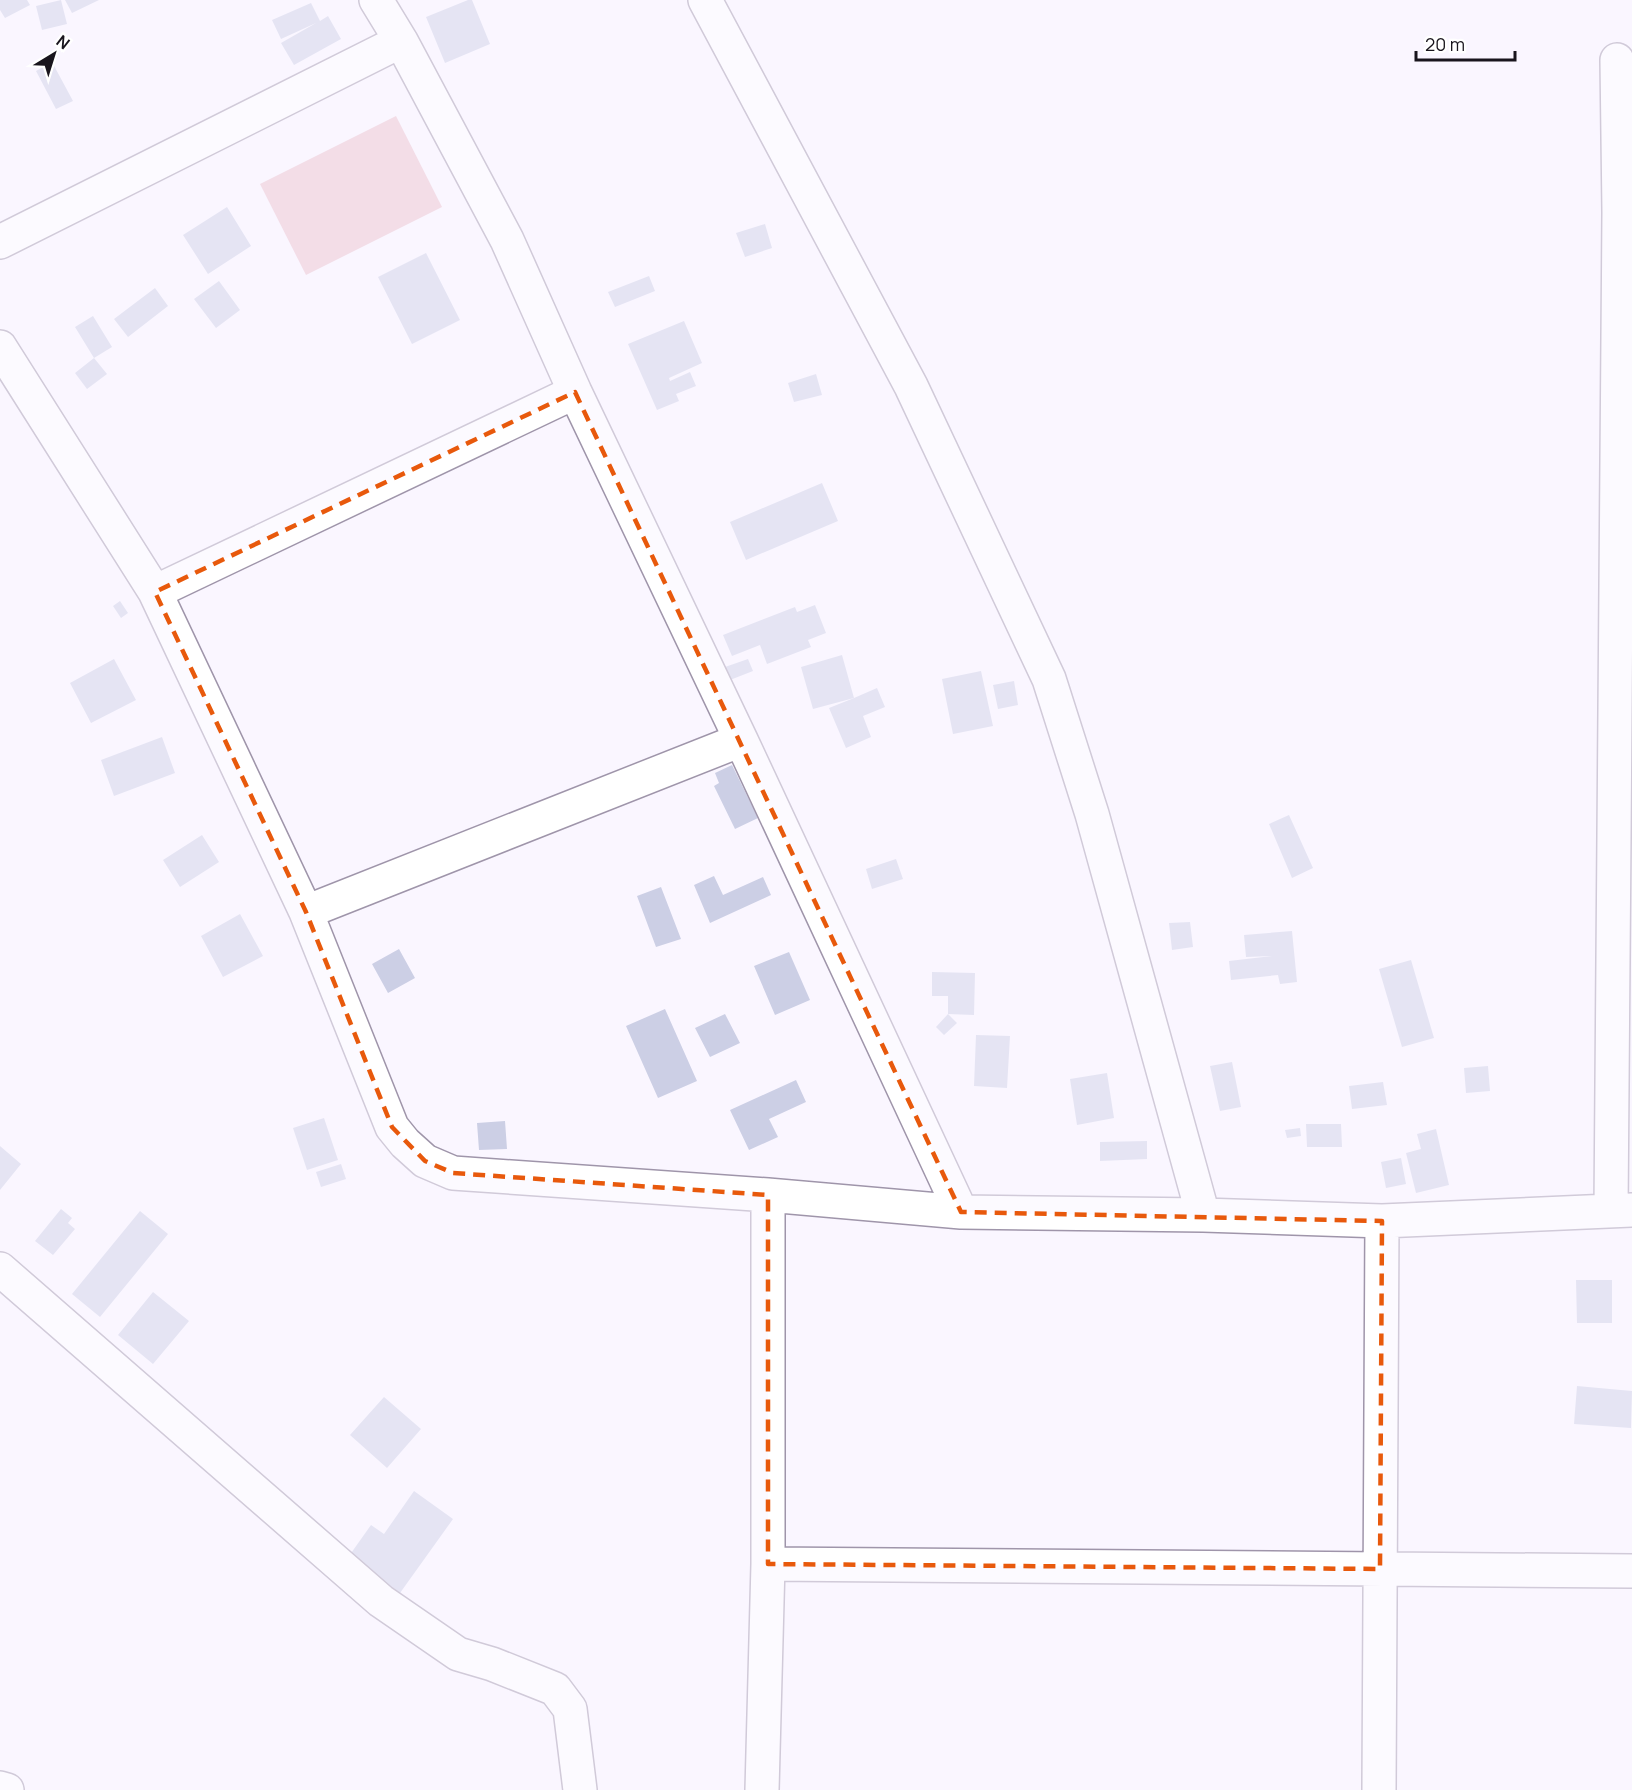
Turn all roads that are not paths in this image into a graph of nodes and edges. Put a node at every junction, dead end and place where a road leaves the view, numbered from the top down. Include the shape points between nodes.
1 (376, 0) edge
2 (705, 0) edge
3 (400, 41) junction
4 (1617, 60) dead end
5 (1625, 213) edge
6 (0, 242) edge
7 (0, 347) edge
8 (575, 392) junction
9 (155, 592) junction
10 (1624, 704) edge
11 (741, 740) junction
12 (306, 912) junction
13 (768, 1195) junction
14 (1622, 1210) edge
15 (962, 1212) junction
16 (1203, 1215) junction
17 (1382, 1221) junction
18 (0, 1269) edge
19 (768, 1564) junction
20 (1380, 1569) junction
21 (1632, 1571) edge
22 (0, 1788) edge
23 (7, 1790) edge
24 (580, 1790) edge
25 (762, 1790) edge
26 (1379, 1790) edge

1 - 3 street
2 - 16 street via 910,386 1049,679 1092,814
3 - 6 street
3 - 8 street via 507,240
4 - 5 street
5 - 10 street
7 - 9 street
8 - 9 street
8 - 11 street
9 - 12 street
10 - 14 street
11 - 12 street
11 - 15 street
12 - 13 street via 392,1127 425,1161 453,1173
13 - 15 street
13 - 19 street
14 - 17 street
15 - 16 street
16 - 17 street
17 - 20 street
18 - 24 street via 381,1601 458,1654 555,1689 570,1709
19 - 20 street
19 - 25 street
20 - 21 street
20 - 26 street
22 - 23 street

